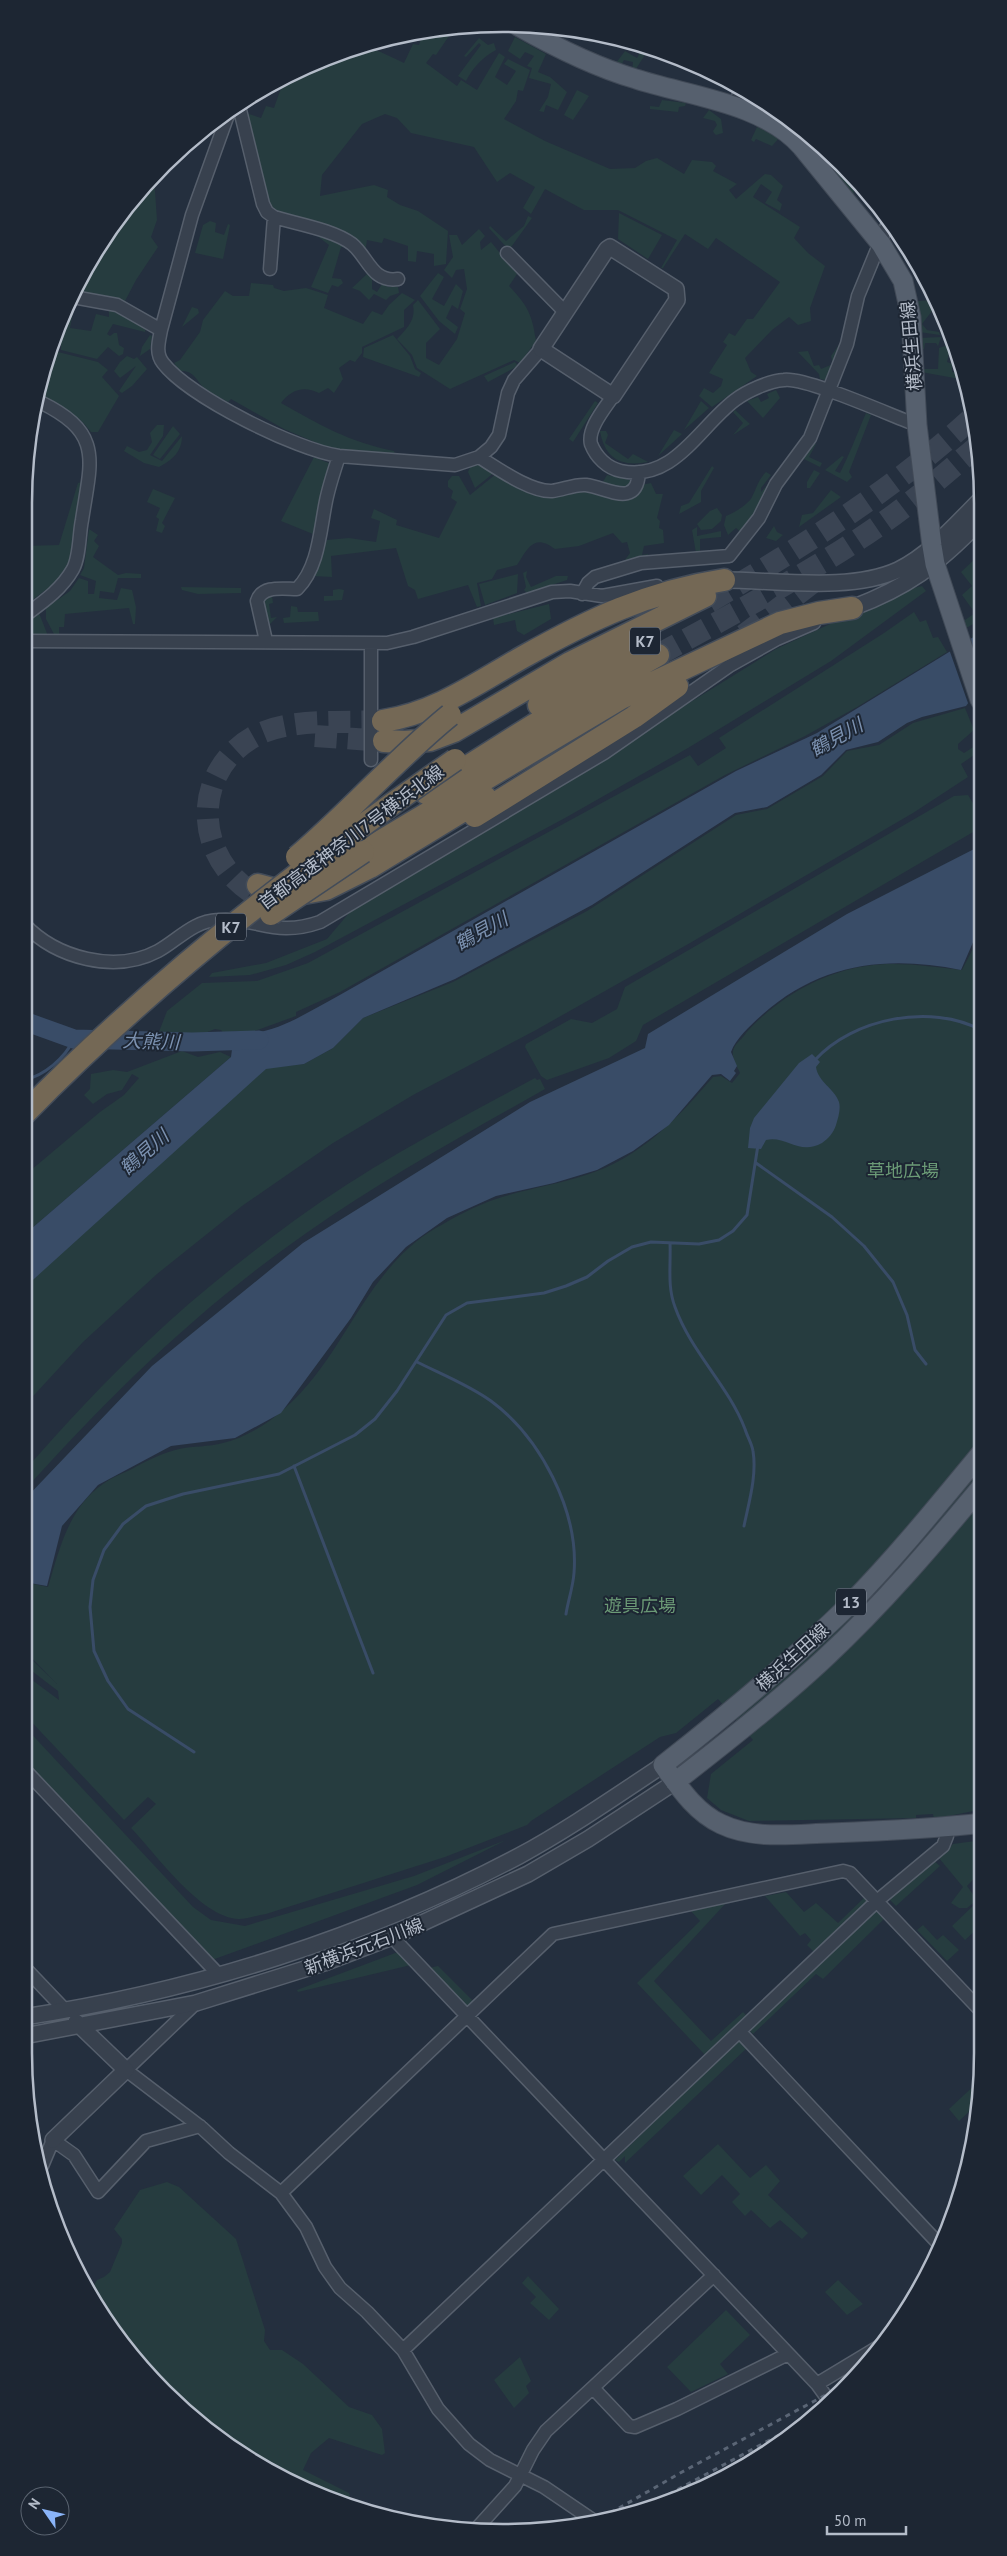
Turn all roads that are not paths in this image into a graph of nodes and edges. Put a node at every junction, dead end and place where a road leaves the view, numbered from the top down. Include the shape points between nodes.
1 (551, 36) edge
2 (737, 98) edge
3 (241, 113) edge
4 (224, 125) edge
5 (811, 148) edge
6 (274, 217) junction
7 (886, 229) edge
8 (881, 244) junction
9 (507, 253) dead end
10 (270, 269) dead end
11 (398, 279) dead end
12 (80, 298) edge
13 (564, 312) junction
14 (161, 330) junction
15 (541, 349) junction
16 (828, 392) junction
17 (613, 396) junction
18 (44, 404) edge
19 (917, 425) junction
20 (339, 456) junction
21 (479, 457) junction
22 (639, 472) junction
23 (974, 508) edge
24 (974, 526) edge
25 (933, 555) junction
26 (724, 580) junction
27 (582, 594) junction
28 (621, 608) junction
29 (852, 608) junction
30 (32, 610) edge
31 (32, 641) edge
32 (266, 641) junction
33 (371, 643) junction
34 (658, 655) tunnel mouth
35 (690, 665) junction
36 (974, 682) edge
37 (677, 686) dead end
38 (371, 760) dead end
39 (360, 847) junction
40 (32, 930) edge
41 (119, 1027) junction
42 (32, 1107) edge
43 (32, 1113) edge
44 (974, 1462) edge
45 (974, 1495) edge
46 (663, 1765) junction
47 (32, 1777) edge
48 (675, 1782) junction
49 (974, 1824) edge
50 (945, 1827) junction
51 (877, 1901) junction
52 (392, 1937) junction
53 (218, 1975) junction
54 (32, 1976) edge
55 (196, 2003) junction
56 (974, 2003) edge
57 (64, 2010) junction
58 (32, 2016) edge
59 (466, 2016) junction
60 (81, 2027) junction
61 (740, 2033) junction
62 (32, 2035) edge
63 (126, 2070) junction
64 (200, 2126) junction
65 (52, 2140) junction
66 (45, 2158) edge
67 (603, 2160) junction
68 (281, 2193) junction
69 (936, 2240) edge
70 (714, 2275) junction
71 (403, 2350) junction
72 (788, 2354) junction
73 (864, 2356) edge
74 (817, 2384) junction
75 (593, 2388) junction
76 (826, 2396) edge
77 (521, 2476) junction
78 (587, 2515) edge
79 (482, 2523) edge

1 - 2 main road, 横浜生田線 via 635,79
2 - 5 main road, 横浜生田線
3 - 6 street via 263,204
4 - 14 street via 192,215
5 - 8 main road, 横浜生田線
6 - 10 street
6 - 11 street via 347,240 376,274 389,281
7 - 8 street
8 - 16 street via 858,296 847,344
8 - 19 main road, 横浜生田線 via 898,269 907,292
9 - 13 street
12 - 14 street via 117,305
13 - 15 street
13 - 17 street via 610,247 676,289 677,300
14 - 20 street via 159,354 163,363 186,383 268,431 328,455
15 - 17 street
15 - 21 street via 514,380 499,435
16 - 19 street
16 - 22 street via 795,380 765,385 735,400 665,466
16 - 27 street via 810,438 776,484 759,518 729,556 641,563 595,577
17 - 22 street via 592,432 593,449 604,462 617,470
18 - 30 street via 75,423 83,434 91,463 74,566 57,592
19 - 25 main road, 横浜生田線
20 - 21 street via 454,465
20 - 32 street via 326,500 320,541 304,582 297,589 267,590 259,594 257,601
21 - 22 street via 516,480 546,490 580,485 614,493 630,492 638,483
23 - 25 street
24 - 25 street
25 - 26 street via 868,579 838,582
25 - 29 street via 907,584
25 - 36 main road, 横浜生田線
26 - 27 street via 687,581 602,596
26 - 28 highway via 655,594
27 - 33 street via 552,592 413,637
28 - 41 highway, bridge via 450,715 408,751 317,840 204,939
28 - 41 highway, 首都高速神奈川7号横浜北線 / K7, bridge via 524,657 451,699 383,731 430,740 454,731 570,663 707,599 455,760 292,879 204,949
29 - 35 highway via 780,623
29 - 40 street via 777,639 729,666 604,753 320,922 282,929 217,920 194,926 160,950 137,959 115,962 80,956 48,943
31 - 32 street
32 - 33 street
33 - 38 street
34 - 39 highway, 首都高速神奈川7号横浜北線 / K7 via 481,757
35 - 37 highway via 554,754 352,877 326,888 298,894 255,888 267,899 298,904 326,899 354,888 600,739
35 - 39 highway via 586,718
39 - 41 highway, bridge
41 - 42 highway, 首都高速神奈川7号横浜北線 / K7, bridge
41 - 43 highway, 首都高速神奈川7号横浜北線 / K7
44 - 46 main road, 横浜生田線 / 13 via 850,1603 775,1674
45 - 48 main road, 横浜生田線 / 13 via 914,1566 854,1629 788,1691
46 - 48 main road
46 - 53 street, 新横浜元石川線 via 527,1851 457,1886 314,1944
47 - 53 street
48 - 50 main road via 706,1815 735,1830 752,1833
48 - 52 street, 新横浜元石川線 via 528,1874
49 - 50 main road
50 - 51 street via 947,1836 943,1846
51 - 56 street
51 - 59 street via 850,1873 843,1871 553,1934
51 - 61 street
52 - 55 street, 新横浜元石川線 via 324,1963
52 - 59 street
53 - 57 street, 新横浜元石川線
54 - 57 street
55 - 60 street, 新横浜元石川線
55 - 63 street
57 - 58 street, 新横浜元石川線
57 - 60 street
59 - 67 street
59 - 68 street
60 - 62 street, 新横浜元石川線
60 - 63 street
61 - 67 street
61 - 69 street
63 - 64 street
63 - 65 street
64 - 65 street via 146,2141 98,2192 74,2155
64 - 68 street
65 - 66 street
67 - 70 street
67 - 71 street
68 - 71 street via 306,2227 325,2267 340,2288
70 - 72 street
70 - 75 street
71 - 77 street via 438,2409 468,2444
72 - 74 street
72 - 75 street via 635,2427 629,2426
73 - 74 street
74 - 76 street
75 - 77 street via 546,2431
77 - 78 street
77 - 79 street

